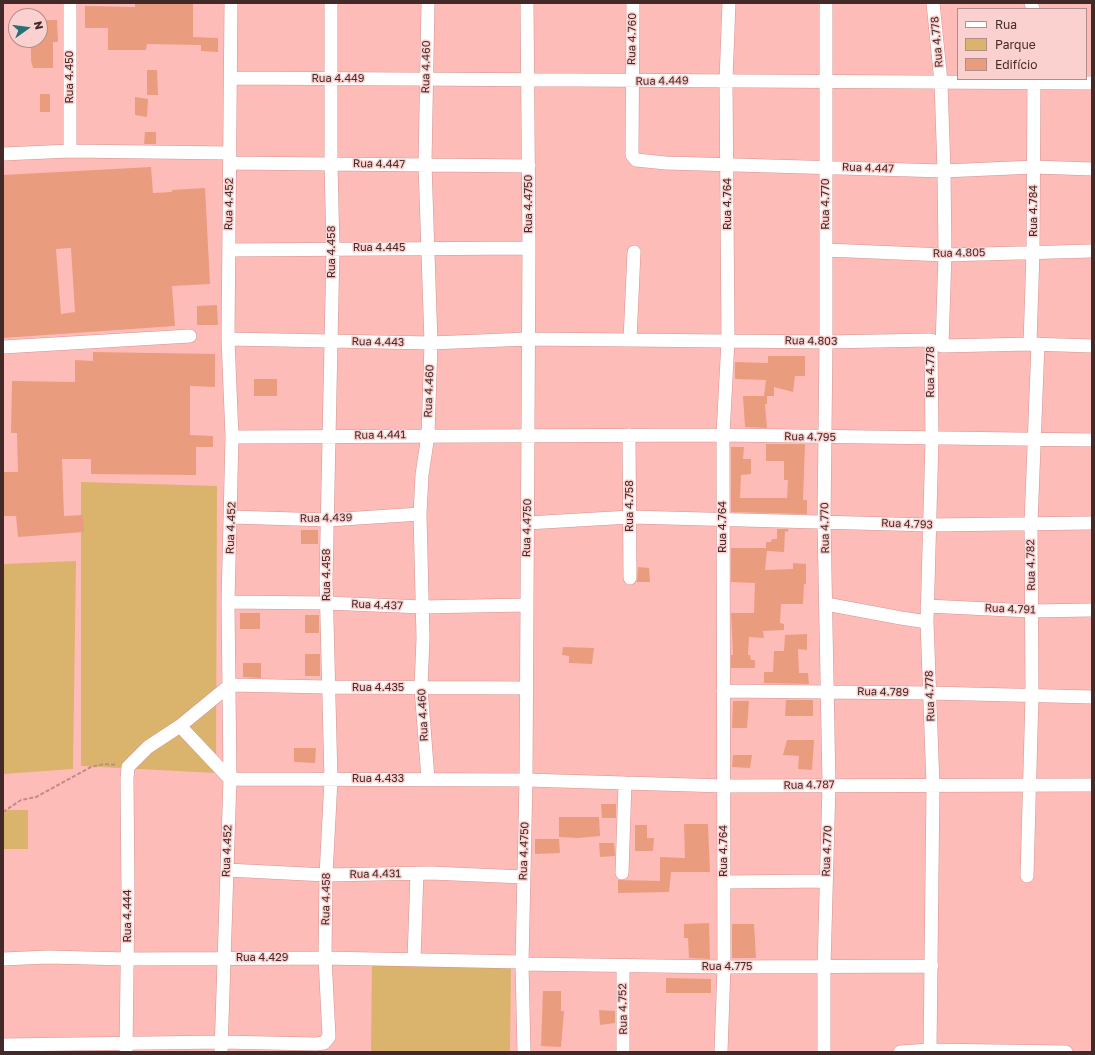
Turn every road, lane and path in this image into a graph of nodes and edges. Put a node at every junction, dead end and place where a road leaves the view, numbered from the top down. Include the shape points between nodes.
1 (70, 3) edge
2 (231, 3) edge
3 (331, 3) edge
4 (428, 3) edge
5 (527, 3) edge
6 (633, 3) edge
7 (729, 3) edge
8 (826, 3) edge
9 (934, 3) edge
10 (231, 78) junction
11 (330, 79) junction
12 (426, 79) junction
13 (726, 80) junction
14 (528, 81) junction
15 (631, 81) junction
16 (827, 81) junction
17 (1034, 81) edge
18 (941, 82) junction
19 (1092, 83) edge
20 (632, 147) joint
21 (70, 151) junction
22 (3, 154) edge
23 (230, 158) junction
24 (331, 163) junction
25 (426, 164) junction
26 (728, 165) junction
27 (529, 166) junction
28 (826, 166) junction
29 (1034, 167) junction
30 (1092, 169) edge
31 (944, 171) junction
32 (333, 248) junction
33 (427, 248) junction
34 (529, 248) junction
35 (229, 250) junction
36 (826, 250) junction
37 (1092, 251) edge
38 (634, 252) dead end
39 (1033, 252) junction
40 (945, 255) junction
41 (190, 336) dead end
42 (228, 339) junction
43 (528, 340) junction
44 (630, 340) junction
45 (728, 340) junction
46 (331, 341) junction
47 (826, 342) junction
48 (431, 343) junction
49 (936, 343) junction
50 (1034, 344) junction
51 (1092, 346) edge
52 (3, 347) edge
53 (428, 435) junction
54 (528, 435) junction
55 (629, 435) junction
56 (723, 435) junction
57 (329, 436) junction
58 (232, 437) junction
59 (825, 438) junction
60 (932, 439) junction
61 (1033, 440) junction
62 (1092, 440) edge
63 (420, 514) junction
64 (231, 516) junction
65 (630, 517) junction
66 (723, 519) junction
67 (328, 520) junction
68 (824, 521) junction
69 (527, 523) junction
70 (1030, 523) junction
71 (1092, 523) edge
72 (930, 525) junction
73 (630, 578) dead end
74 (228, 602) junction
75 (327, 603) junction
76 (826, 604) junction
77 (526, 605) junction
78 (928, 606) junction
79 (422, 607) junction
80 (1092, 610) edge
81 (1032, 611) junction
82 (927, 622) junction
83 (230, 685) junction
84 (327, 688) junction
85 (421, 688) junction
86 (525, 688) junction
87 (723, 691) junction
88 (828, 691) junction
89 (930, 693) junction
90 (1032, 696) junction
91 (1092, 697) edge
92 (180, 726) junction
93 (128, 773) junction
94 (230, 779) junction
95 (428, 779) junction
96 (331, 780) junction
97 (526, 780) junction
98 (625, 783) junction
99 (829, 785) junction
100 (1092, 785) edge
101 (724, 786) junction
102 (933, 786) junction
103 (1030, 786) junction
104 (3, 812) edge
105 (226, 870) junction
106 (417, 873) junction
107 (622, 873) dead end
108 (326, 875) junction
109 (1026, 876) dead end
110 (523, 877) junction
111 (826, 881) junction
112 (724, 882) junction
113 (225, 958) junction
114 (325, 958) junction
115 (3, 959) edge
116 (127, 959) junction
117 (414, 959) junction
118 (522, 963) junction
119 (622, 966) junction
120 (932, 966) junction
121 (724, 967) junction
122 (824, 968) junction
123 (3, 1045) edge
124 (221, 1047) edge
125 (126, 1048) edge
126 (930, 1051) edge
127 (524, 1052) edge
128 (623, 1052) edge
129 (721, 1052) edge
130 (824, 1052) edge
131 (900, 1052) edge
132 (1028, 1052) edge
133 (1066, 1052) edge

1 - 21 street, Rua 4.450
2 - 10 street, Rua 4.452
3 - 11 street, Rua 4.458
4 - 12 street, Rua 4.460
5 - 14 street, Rua 4.4750
6 - 15 street, Rua 4.760
7 - 13 street, Rua 4.764
8 - 16 street, Rua 4.770
9 - 18 street, Rua 4.778
10 - 11 street, Rua 4.449
10 - 23 street, Rua 4.452
11 - 12 street, Rua 4.449
11 - 24 street, Rua 4.458
12 - 14 street, Rua 4.449
12 - 25 street, Rua 4.460
13 - 15 street, Rua 4.449
13 - 16 street, Rua 4.449
13 - 26 street, Rua 4.764
14 - 15 street, Rua 4.449
14 - 27 street, Rua 4.4750
15 - 20 street, Rua 4.760
16 - 18 street, Rua 4.449
16 - 28 street, Rua 4.770
17 - 18 street, Rua 4.449
17 - 19 street, Rua 4.449
17 - 29 street, Rua 4.784
18 - 31 street, Rua 4.778
20 - 26 street, Rua 4.447 via 632,157 636,160
21 - 22 street, Rua 4.447
21 - 23 street, Rua 4.447
23 - 24 street, Rua 4.447
23 - 35 street, Rua 4.452
24 - 25 street, Rua 4.447
24 - 32 street, Rua 4.458
25 - 27 street, Rua 4.447
25 - 33 street, Rua 4.460
26 - 28 street, Rua 4.447
26 - 45 street, Rua 4.764
27 - 34 street, Rua 4.4750
28 - 31 street, Rua 4.447
28 - 36 street, Rua 4.770
29 - 30 street, Rua 4.447
29 - 31 street, Rua 4.447
29 - 39 street, Rua 4.784
31 - 40 street, Rua 4.778
32 - 33 street, Rua 4.445
32 - 35 street, Rua 4.445
32 - 46 street, Rua 4.458
33 - 34 street, Rua 4.445
33 - 48 street, Rua 4.460
34 - 43 street, Rua 4.4750
35 - 42 street, Rua 4.452
36 - 40 street, Rua 4.805
36 - 47 street, Rua 4.770
37 - 39 street, Rua 4.805
38 - 44 street
39 - 40 street, Rua 4.805
39 - 50 street, Rua 4.784
40 - 49 street, Rua 4.778
41 - 52 street
42 - 46 street, Rua 4.443
42 - 58 street, Rua 4.452
43 - 44 street, Rua 4.803
43 - 48 street, Rua 4.443
43 - 54 street, Rua 4.4750
44 - 45 street, Rua 4.803
45 - 47 street, Rua 4.803
45 - 56 street, Rua 4.764
46 - 48 street, Rua 4.443
46 - 57 street, Rua 4.458
47 - 49 street, Rua 4.803
47 - 59 street, Rua 4.770
48 - 53 street, Rua 4.460
49 - 50 street, Rua 4.803
49 - 60 street, Rua 4.778
50 - 51 street, Rua 4.803
50 - 61 street, Rua 4.782
53 - 54 street, Rua 4.441
53 - 57 street, Rua 4.441
53 - 63 street, Rua 4.460 via 422,474
54 - 55 street, Rua 4.795
54 - 69 street, Rua 4.4750
55 - 56 street, Rua 4.795
55 - 65 street, Rua 4.758
56 - 59 street, Rua 4.795
56 - 66 street, Rua 4.764
57 - 58 street, Rua 4.441
57 - 67 street, Rua 4.458
58 - 64 street, Rua 4.452
59 - 60 street, Rua 4.795
59 - 68 street, Rua 4.770
60 - 61 street, Rua 4.795
60 - 72 street, Rua 4.778
61 - 62 street, Rua 4.795
61 - 70 street, Rua 4.782
63 - 67 street, Rua 4.439
63 - 79 street, Rua 4.460
64 - 67 street, Rua 4.439
64 - 74 street, Rua 4.452
65 - 66 street, Rua 4.793
65 - 69 street, Rua 4.793
65 - 73 street, Rua 4.758
66 - 68 street, Rua 4.793
66 - 87 street, Rua 4.764
67 - 75 street, Rua 4.458
68 - 72 street, Rua 4.793
68 - 76 street, Rua 4.770
69 - 77 street, Rua 4.4750
70 - 71 street, Rua 4.793
70 - 72 street, Rua 4.793
70 - 81 street, Rua 4.782
72 - 78 street, Rua 4.778
74 - 75 street, Rua 4.437
74 - 83 street, Rua 4.452
75 - 79 street, Rua 4.437
75 - 84 street, Rua 4.458
76 - 82 street
76 - 88 street, Rua 4.770
77 - 79 street, Rua 4.437
77 - 86 street, Rua 4.4750
78 - 81 street, Rua 4.791
78 - 82 street, Rua 4.778
79 - 85 street, Rua 4.460
80 - 81 street, Rua 4.791
81 - 90 street, Rua 4.782
82 - 89 street, Rua 4.778
83 - 84 street, Rua 4.435
83 - 92 street
83 - 94 street, Rua 4.452
84 - 85 street, Rua 4.435
84 - 96 street, Rua 4.458
85 - 86 street, Rua 4.435
85 - 95 street, Rua 4.460
86 - 97 street, Rua 4.4750
87 - 88 street, Rua 4.789
87 - 101 street, Rua 4.764
88 - 89 street, Rua 4.789
88 - 99 street, Rua 4.770
89 - 90 street, Rua 4.789
89 - 102 street, Rua 4.778
90 - 91 street, Rua 4.789
90 - 103 street, Rua 4.782
92 - 93 street via 148,747
92 - 94 street
93 - 104 path via 104,764 91,766 36,797 21,800
93 - 116 street, Rua 4.444
94 - 96 street, Rua 4.433
94 - 105 street, Rua 4.452
95 - 96 street, Rua 4.433
95 - 97 street, Rua 4.433
96 - 108 street, Rua 4.458
97 - 98 street, Rua 4.787
97 - 110 street, Rua 4.4750
98 - 101 street, Rua 4.787
98 - 107 street
99 - 101 street, Rua 4.787
99 - 102 street, Rua 4.787
99 - 111 street, Rua 4.770
100 - 103 street, Rua 4.787
101 - 112 street, Rua 4.764
102 - 103 street, Rua 4.787
102 - 120 street, Rua 4.778
103 - 109 street, Rua 4.782
105 - 108 street, Rua 4.431
105 - 113 street, Rua 4.452
106 - 108 street, Rua 4.431
106 - 110 street, Rua 4.431
106 - 117 street
108 - 114 street, Rua 4.458
110 - 118 street, Rua 4.4750
111 - 112 street
111 - 122 street, Rua 4.770
112 - 121 street, Rua 4.764
113 - 114 street, Rua 4.429
113 - 116 street, Rua 4.429
113 - 124 street, Rua 4.452
114 - 117 street, Rua 4.429
114 - 124 street, Rua 4.458 via 329,1037 324,1043
115 - 116 street, Rua 4.429
116 - 125 street, Rua 4.444
117 - 118 street, Rua 4.429
118 - 119 street, Rua 4.775
118 - 127 street, Rua 4.4750
119 - 121 street, Rua 4.775
119 - 128 street, Rua 4.752
120 - 122 street, Rua 4.775
120 - 126 street, Rua 4.778
121 - 122 street, Rua 4.775
121 - 129 street, Rua 4.764
122 - 130 street, Rua 4.770
123 - 125 street
124 - 125 street
126 - 131 street
126 - 132 street
132 - 133 street

